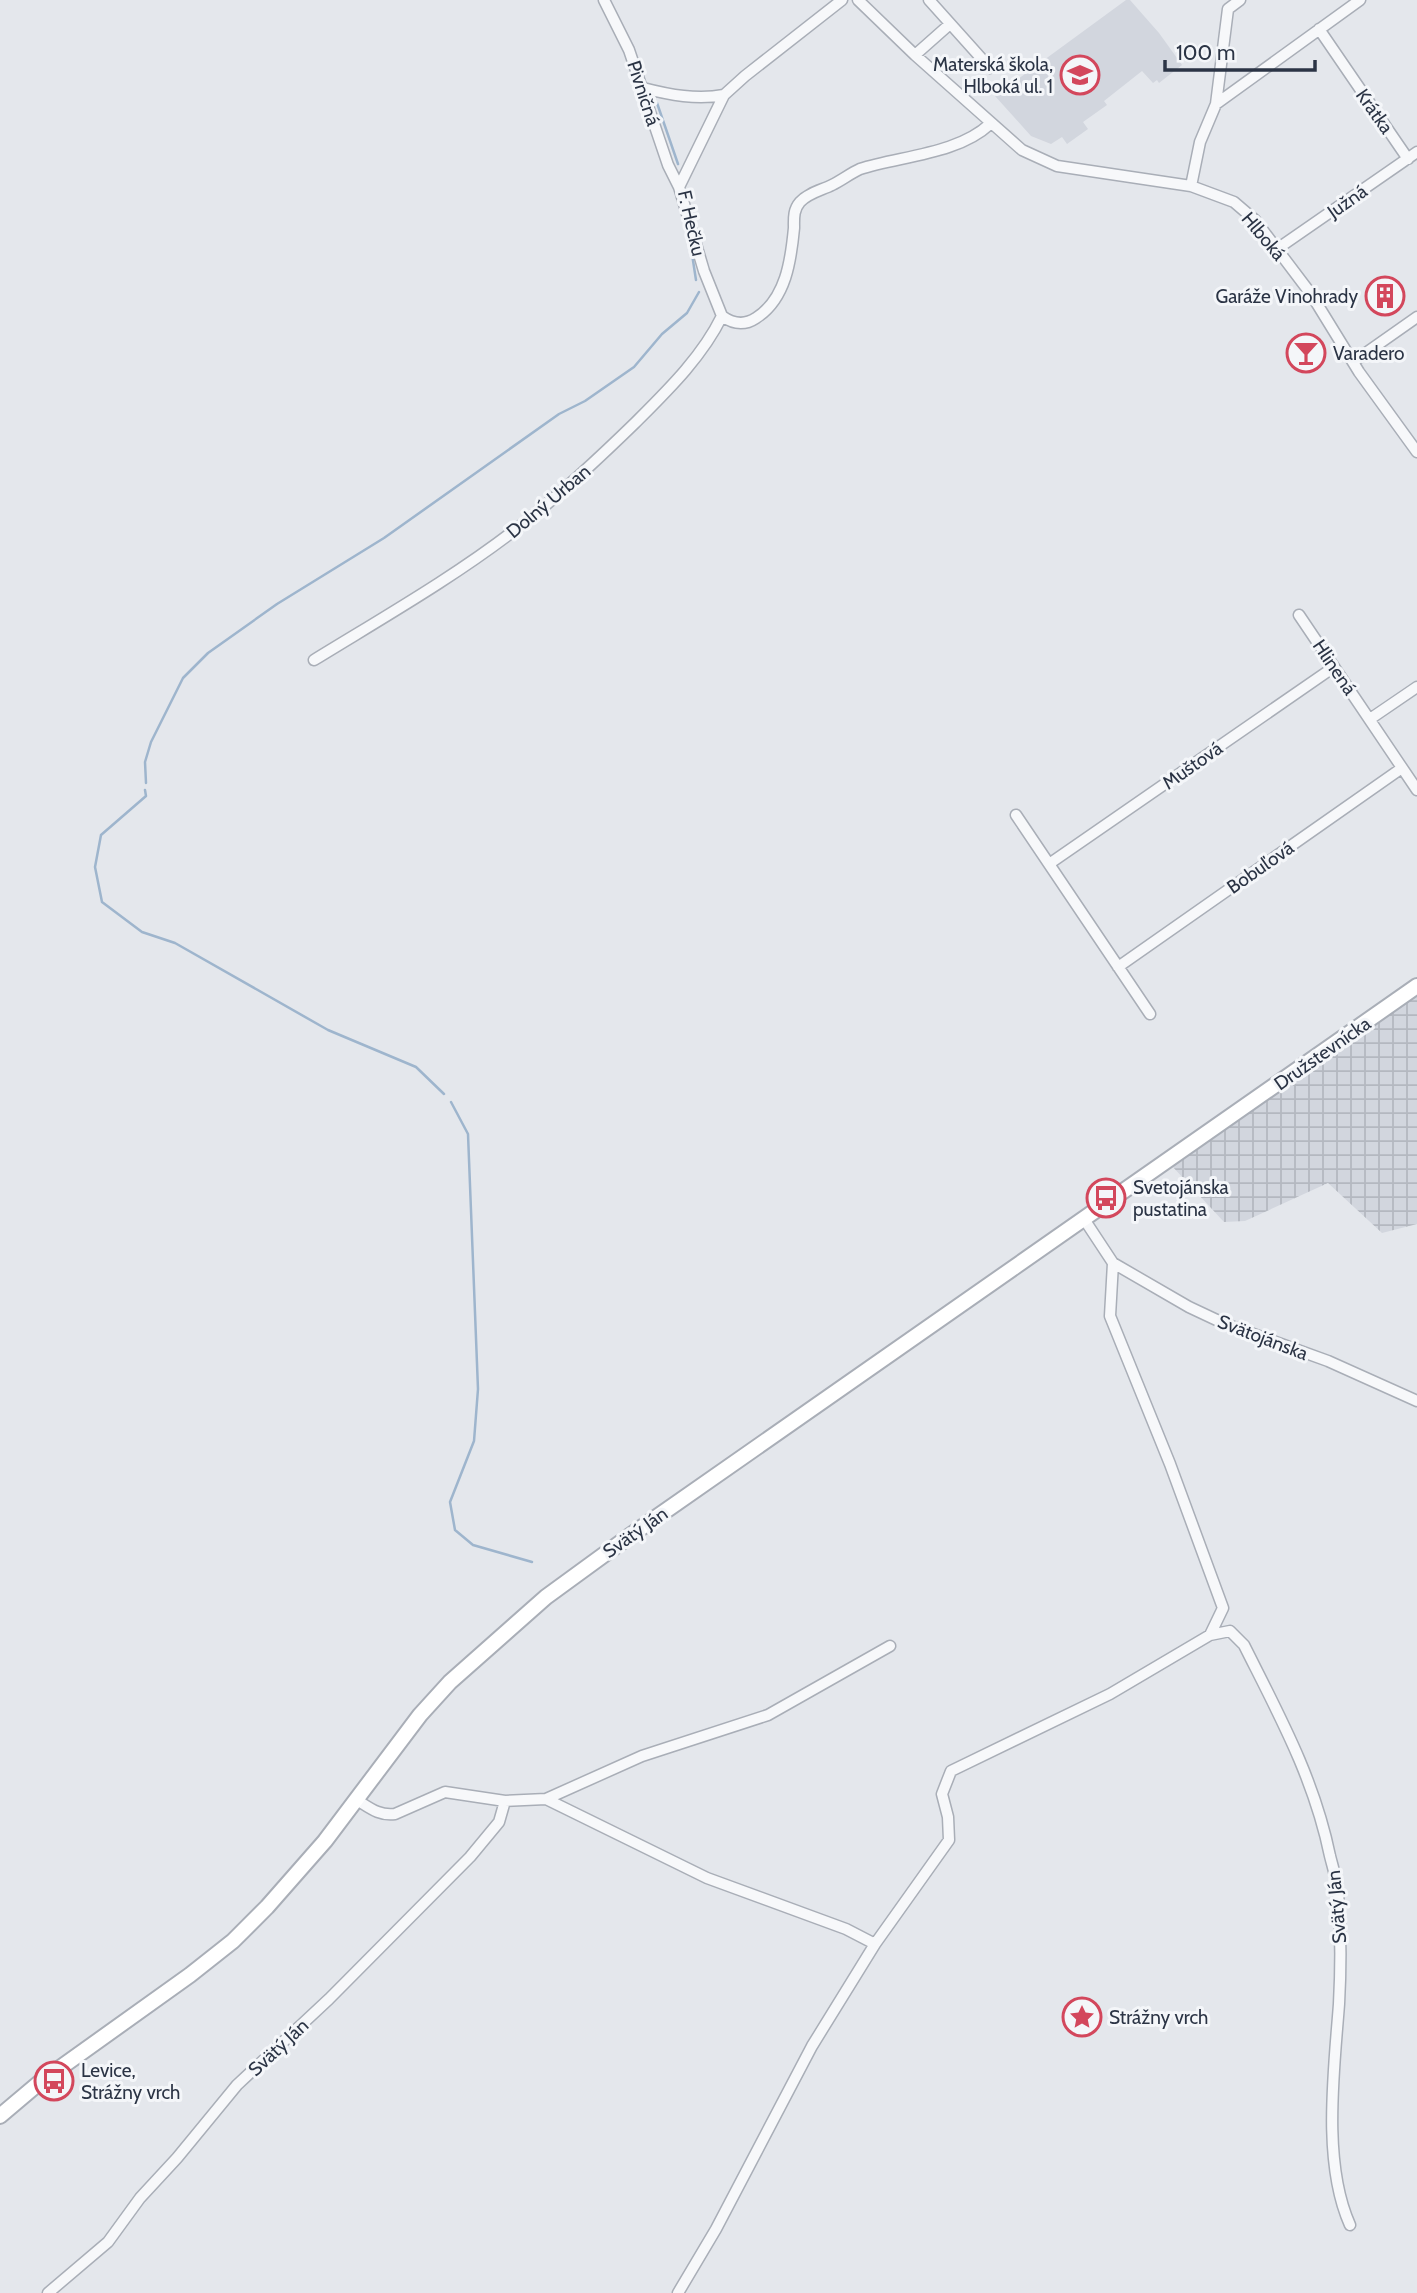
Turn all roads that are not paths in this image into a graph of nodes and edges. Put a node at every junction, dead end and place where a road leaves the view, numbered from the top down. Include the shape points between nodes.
1 (604, 0) edge
2 (842, 0) edge
3 (858, 0) edge
4 (929, 0) edge
5 (1240, 0) edge
6 (1360, 0) edge
7 (950, 24) junction
8 (1318, 29) junction
9 (915, 55) junction
10 (990, 68) dead end
11 (643, 88) junction
12 (724, 94) junction
13 (1216, 104) junction
14 (990, 124) junction
15 (1413, 155) edge
16 (1191, 186) junction
17 (679, 187) junction
18 (1277, 249) junction
19 (722, 316) junction
20 (1417, 317) edge
21 (1353, 362) junction
22 (1417, 452) edge
23 (1300, 615) dead end
24 (314, 660) dead end
25 (1334, 667) junction
26 (1417, 687) edge
27 (1370, 719) junction
28 (1402, 768) junction
29 (1417, 790) edge
30 (1016, 815) dead end
31 (1049, 864) junction
32 (1118, 967) junction
33 (1417, 986) edge
34 (1150, 1014) dead end
35 (1227, 1119) joint
36 (1084, 1219) junction
37 (1113, 1264) junction
38 (1417, 1401) edge
39 (1210, 1635) junction
40 (890, 1646) dead end
41 (546, 1799) junction
42 (358, 1800) junction
43 (505, 1801) junction
44 (875, 1944) junction
45 (0, 2116) edge
46 (1350, 2225) dead end
47 (48, 2293) edge
48 (678, 2293) edge

1 - 11 street, Pivničná
2 - 12 street, F. Hečku
3 - 9 street, Hlboká
4 - 7 street
5 - 13 street via 1228,9
6 - 8 street
7 - 9 street
7 - 10 street
8 - 13 street
8 - 15 street, Krátka
9 - 14 street, Hlboká
11 - 12 street via 694,97
11 - 17 street, Pivničná
12 - 17 street, F. Hečku
13 - 16 street via 1200,142
14 - 16 street, Hlboká via 1022,150 1057,166
14 - 19 street via 975,137 858,170 804,198 795,210 789,270 765,311 746,323
15 - 18 street, Južná
16 - 18 street, Hlboká via 1234,202
17 - 19 street, F. Hečku
18 - 21 street, Hlboká
19 - 24 street, Dolný Urban via 674,383 567,488 458,569
20 - 21 street
21 - 22 street, Hlboká
23 - 25 street, Hlinená
25 - 27 street, Hlinená
25 - 31 street, Muštová
26 - 27 street
27 - 28 street, Hlinená
28 - 29 street, Hlinená
28 - 32 street, Bobuľová
30 - 31 street
31 - 32 street
32 - 34 street
33 - 35 main road, Družstevnícka
35 - 36 main road, Svätý Ján
36 - 37 street
36 - 42 main road, Svätý Ján via 546,1597 436,1697
37 - 38 street, Svätojánska via 1223,1323 1328,1361
37 - 39 street via 1110,1316 1223,1608
39 - 44 street via 1110,1694 951,1771 942,1794 949,1840
39 - 46 street, Svätý Ján via 1230,1631 1244,1645 1306,1772 1325,1830 1338,1889 1341,1951 1333,2125 1336,2187
40 - 41 street via 768,1715 642,1756
41 - 43 street
41 - 44 street via 707,1878
42 - 43 street via 386,1815 445,1792
42 - 45 main road, Svätý Ján via 233,1941
43 - 47 street, Svätý Ján via 499,1822 470,1857 237,2085 108,2242
44 - 48 street via 812,2046

